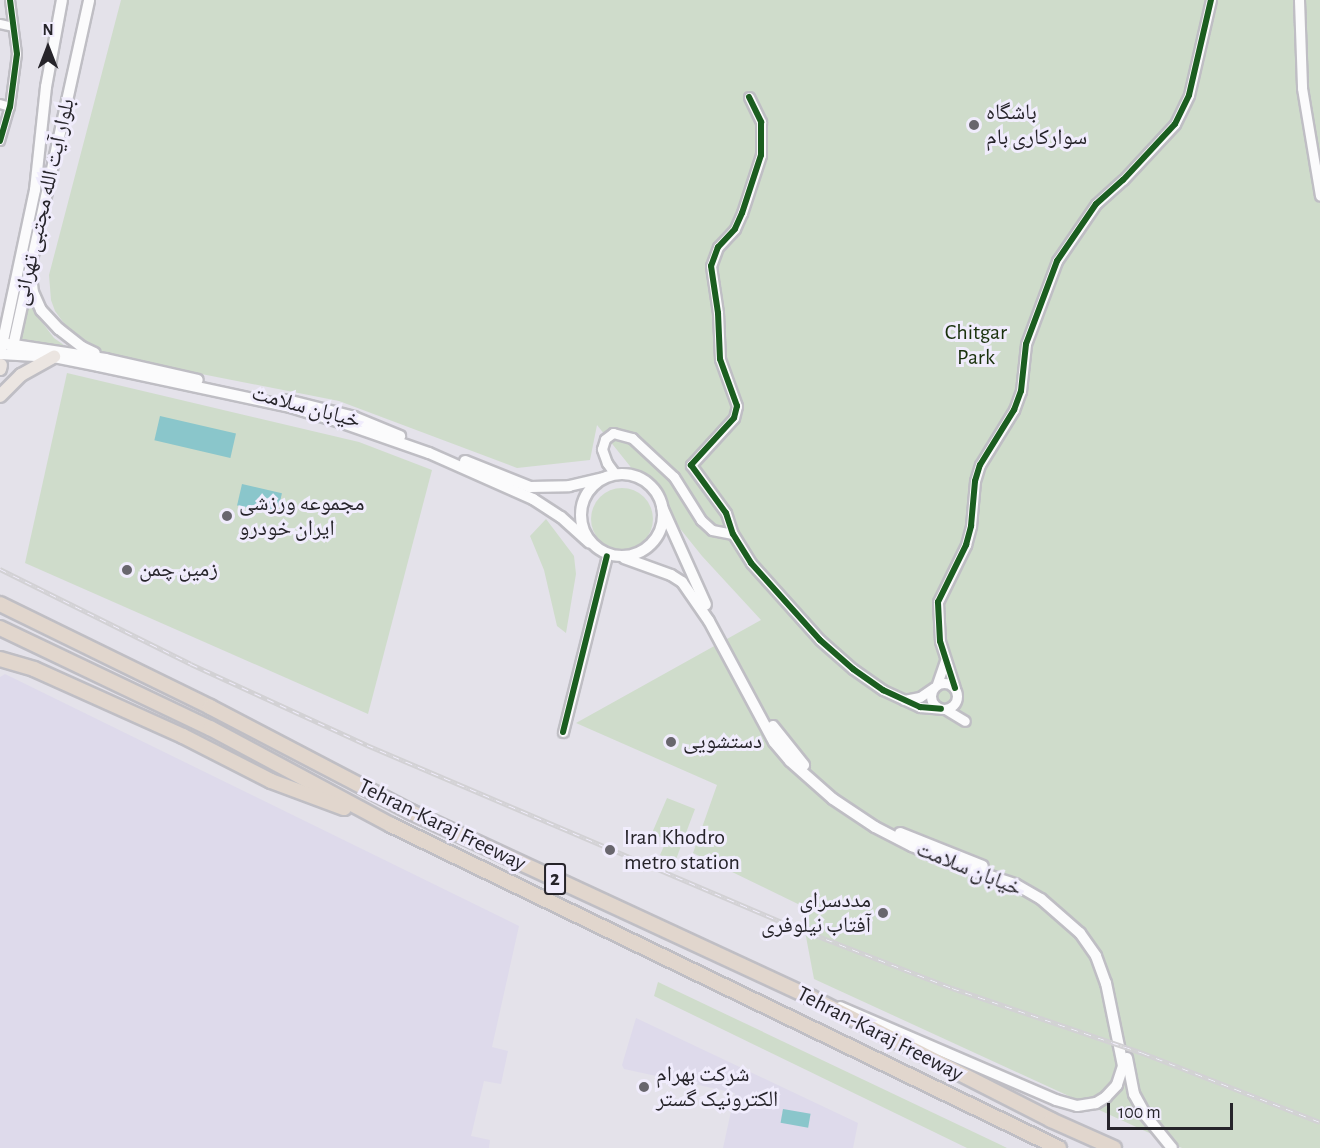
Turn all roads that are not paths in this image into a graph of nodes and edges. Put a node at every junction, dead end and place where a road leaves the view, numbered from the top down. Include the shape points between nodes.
1 (10, 0) edge
2 (62, 0) edge
3 (89, 0) edge
4 (1211, 0) edge
5 (1299, 0) edge
6 (0, 24) edge
7 (13, 27) junction
8 (748, 97) dead end
9 (0, 104) edge
10 (10, 107) junction
11 (0, 141) edge
12 (1320, 195) edge
13 (29, 266) junction
14 (12, 296) junction
15 (0, 314) edge
16 (4, 353) edge
17 (54, 357) junction
18 (106, 359) junction
19 (0, 396) edge
20 (615, 474) junction
21 (603, 478) junction
22 (662, 507) junction
23 (733, 534) junction
24 (589, 542) junction
25 (607, 556) junction
26 (624, 558) junction
27 (0, 604) edge
28 (0, 628) edge
29 (0, 659) edge
30 (945, 662) junction
31 (935, 686) junction
32 (955, 688) junction
33 (904, 700) junction
34 (957, 700) junction
35 (943, 709) junction
36 (563, 732) dead end
37 (391, 825) junction
38 (950, 859) junction
39 (810, 998) junction
40 (1059, 1148) edge
41 (1114, 1148) edge
42 (1172, 1148) edge

1 - 7 street
2 - 14 main road, بلوار آیت الله مجتبی تهرانی via 46,87 35,190
3 - 13 main road, بلوار آیت الله مجتبی تهرانی
4 - 30 street via 1188,95 1175,124 1096,204 1057,261 1026,344 1018,400 980,465 966,545 938,602
5 - 12 street via 1302,88
6 - 7 street
7 - 10 street via 17,54
8 - 23 street via 761,122 762,155 742,213 718,247 711,266 720,359 737,406 730,423 691,465 726,513
9 - 10 street
10 - 11 street
13 - 16 main road, بلوار آیت الله مجتبی تهرانی
13 - 18 main road via 41,310 82,347
14 - 15 main road
14 - 16 main road, بلوار آیت الله مجتبی تهرانی
16 - 17 main road, خیابان سلامت
16 - 18 main road, خیابان سلامت
17 - 19 main road via 21,375
17 - 24 main road, خیابان سلامت via 290,407 340,422 429,453 533,499
18 - 21 main road, خیابان سلامت via 354,417 530,487 569,486
20 - 21 main road
20 - 22 main road via 640,477 658,495
20 - 23 street via 602,449 605,439 613,433 632,438 674,477 701,520 712,530
21 - 24 main road via 588,493 582,512
22 - 26 main road via 663,519 653,540
22 - 38 main road, خیابان سلامت via 699,592 761,710 797,758 855,807
23 - 33 street via 751,563 820,640 853,669
24 - 25 main road
25 - 26 main road
25 - 36 street
26 - 38 main road, خیابان سلامت via 671,575 692,594 774,742 790,761 833,799 875,827
27 - 39 highway, Tehran-Karaj Freeway / 2 via 411,812
28 - 37 highway, Tehran-Karaj Freeway / 2 via 210,728
29 - 37 highway via 34,669 130,712 271,781
30 - 31 street
30 - 32 street
31 - 32 street via 950,684
31 - 33 street via 920,697
31 - 35 street via 931,701
32 - 34 street
33 - 35 street via 920,707
34 - 35 street
34 - 35 street via 964,721
37 - 40 highway, Tehran-Karaj Freeway / 2
38 - 39 main road, خیابان سلامت via 1015,884 1041,899 1080,933 1096,956 1113,1010 1123,1066 1117,1085 1106,1097 1077,1106 1056,1100 857,1012
38 - 42 main road, خیابان سلامت via 1006,874 1036,890 1083,928 1110,974 1134,1094
39 - 41 highway, Tehran-Karaj Freeway / 2

